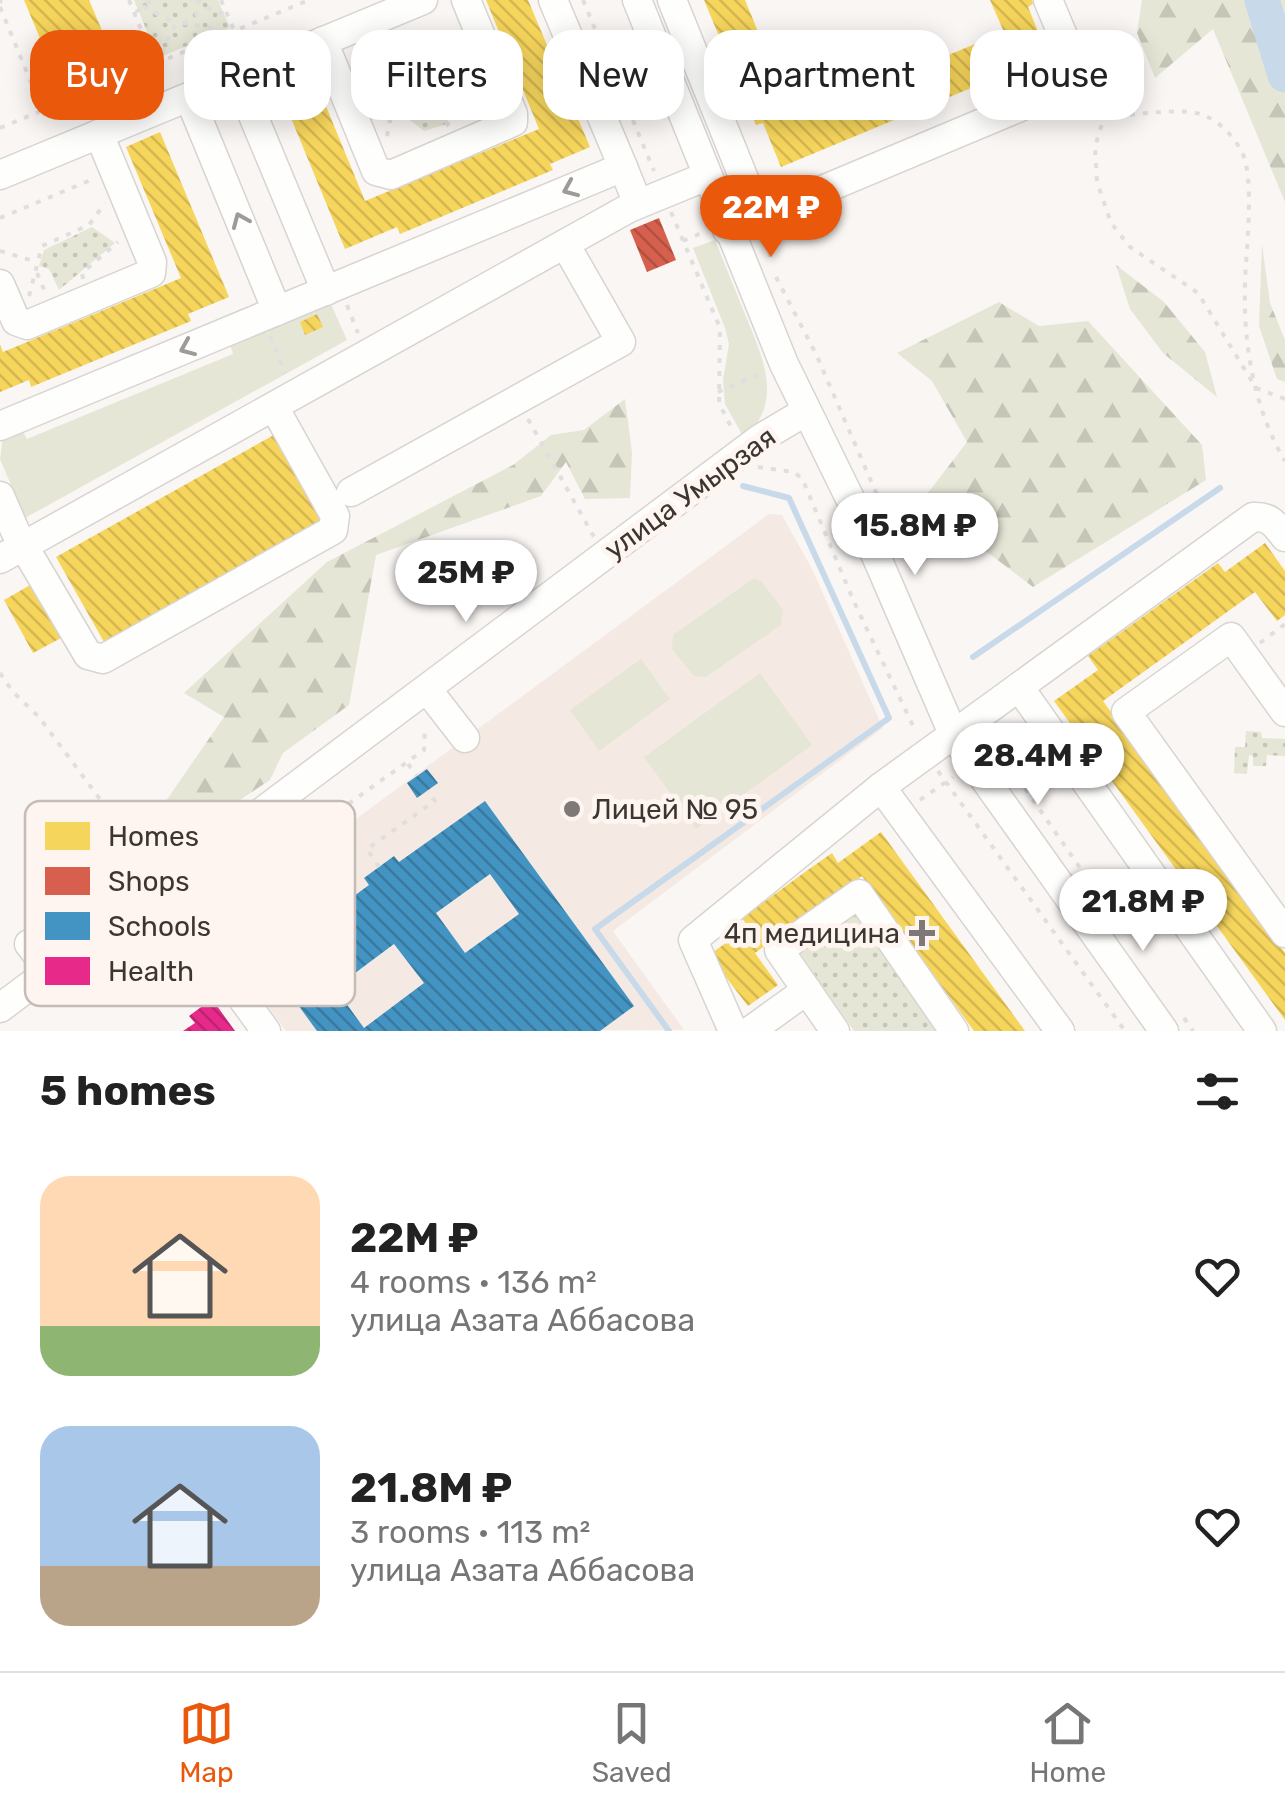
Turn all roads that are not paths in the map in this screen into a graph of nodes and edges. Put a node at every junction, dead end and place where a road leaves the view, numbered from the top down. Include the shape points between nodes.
1 (422, 0) edge
2 (466, 0) edge
3 (553, 0) edge
4 (637, 0) edge
5 (672, 0) edge
6 (1048, 0) edge
7 (331, 38) edge
8 (331, 61) edge
9 (184, 98) edge
10 (180, 100) junction
11 (263, 120) edge
12 (99, 134) junction
13 (623, 167) junction
14 (0, 175) edge
15 (707, 176) junction
16 (651, 199) junction
17 (762, 215) junction
18 (727, 230) junction
19 (565, 244) junction
20 (0, 284) edge
21 (332, 288) junction
22 (270, 314) junction
23 (274, 406) junction
24 (805, 412) junction
25 (0, 426) edge
26 (351, 492) dead end
27 (0, 496) edge
28 (1285, 537) edge
29 (15, 548) edge
30 (1019, 687) junction
31 (432, 695) junction
32 (1285, 712) edge
33 (965, 727) junction
34 (465, 738) dead end
35 (881, 787) junction
36 (289, 801) edge
37 (1285, 933) edge
38 (25, 990) edge
39 (806, 990) junction
40 (249, 1006) edge
41 (0, 1008) edge
42 (1173, 1023) edge
43 (266, 1031) edge
44 (733, 1031) edge
45 (750, 1031) edge
46 (835, 1031) edge
47 (954, 1031) edge
48 (1060, 1031) edge
49 (1262, 1031) edge

1 - 7 street
2 - 8 street via 512,122 381,175
3 - 13 street
4 - 15 street
5 - 17 street
6 - 17 street via 1082,80
9 - 10 street
10 - 12 street
22 -> 10 street
11 - 21 street
12 - 14 street
12 - 20 street via 151,272 22,325
13 - 16 street
13 -> 21 street
15 - 16 street
15 - 18 street
16 - 19 street
17 - 18 street
18 - 24 street
19 - 23 street
19 - 26 street via 620,342
21 - 22 street
22 -> 25 street
23 - 29 street
23 - 29 street via 335,516 333,530 109,656 88,654
24 - 31 street, улица Умырзая via 762,438
24 - 33 street
27 - 29 street
28 - 30 street via 1274,522 1253,517
30 - 33 street
30 - 49 street
31 - 34 street
31 - 36 street, улица Умырзая
32 - 37 street via 1231,637 1126,712
33 - 35 street
33 - 42 street via 971,764
35 - 44 street via 692,940
35 - 48 street
38 - 41 street, улица Умырзая
39 - 45 street
39 - 46 street
39 - 47 street via 779,950 859,894
40 - 43 street

